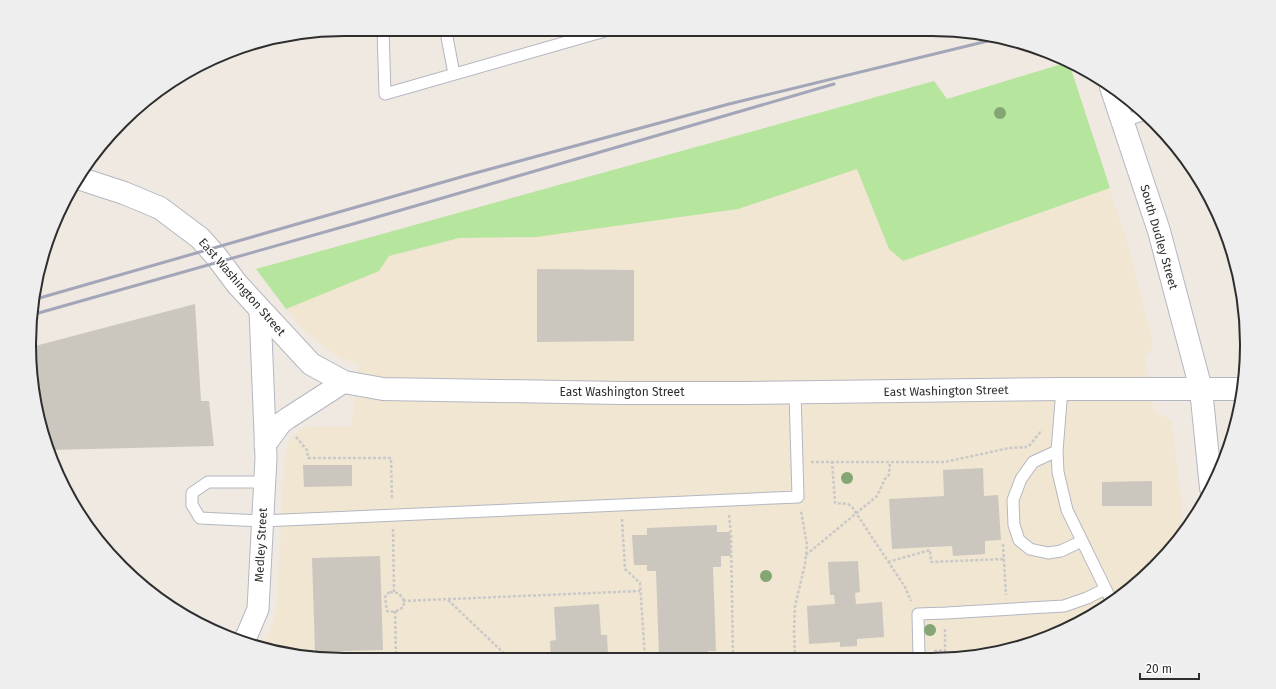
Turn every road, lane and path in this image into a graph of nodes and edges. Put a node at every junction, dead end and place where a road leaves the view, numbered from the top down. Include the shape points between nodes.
1 (383, 36) edge
2 (447, 36) edge
3 (587, 36) edge
4 (454, 74) junction
5 (1114, 96) edge
6 (1139, 116) edge
7 (1123, 122) junction
8 (84, 180) edge
9 (260, 310) junction
10 (344, 382) junction
11 (1062, 389) junction
12 (1201, 389) junction
13 (1236, 389) edge
14 (795, 393) junction
15 (292, 432) dead end
16 (265, 446) junction
17 (1028, 447) dead end
18 (1057, 451) junction
19 (832, 461) junction
20 (797, 462) junction
21 (890, 462) junction
22 (1210, 477) edge
23 (264, 482) junction
24 (798, 497) junction
25 (728, 500) junction
26 (622, 505) junction
27 (856, 513) junction
28 (392, 515) junction
29 (262, 521) junction
30 (1082, 541) junction
31 (806, 555) junction
32 (1004, 559) dead end
33 (888, 562) junction
34 (1105, 590) junction
35 (640, 591) junction
36 (394, 593) junction
37 (1109, 597) edge
38 (448, 599) junction
39 (403, 601) junction
40 (395, 611) junction
41 (946, 613) junction
42 (918, 614) junction
43 (246, 637) edge
44 (944, 650) joint
45 (396, 653) edge
46 (504, 653) edge
47 (645, 653) edge
48 (733, 653) edge
49 (795, 653) edge
50 (919, 653) edge
51 (929, 653) edge

1 - 4 lane via 385,94
2 - 4 lane
3 - 4 lane
5 - 7 street, South Dudley Street
6 - 7 lane
7 - 12 street, South Dudley Street via 1159,230
8 - 9 street, East Washington Street via 160,208 200,238
9 - 10 street, East Washington Street via 311,364
9 - 16 street, Medley Street
10 - 14 street, East Washington Street via 383,389
10 - 16 street via 281,423
11 - 12 street, East Washington Street
11 - 14 street, East Washington Street
11 - 18 lane
12 - 13 street, East Washington Street
12 - 22 street, South Dudley Street
14 - 20 lane
15 - 28 path via 307,450 308,458 391,458
16 - 23 street, Medley Street
17 - 21 path via 1009,448 945,462
18 - 30 lane via 1058,472 1067,510
18 - 30 lane via 1032,462 1021,480 1013,500 1014,525 1019,540 1030,549 1048,553 1061,551
19 - 20 path
19 - 21 path
19 - 27 path via 835,503 848,504
20 - 24 lane
21 - 27 path via 889,475 877,496
23 - 29 street, Medley Street
23 - 29 lane via 208,482 192,493 192,505 200,518
24 - 25 lane
24 - 31 path via 807,545
25 - 26 lane
25 - 48 path
26 - 28 lane
26 - 35 path via 625,569 640,582
27 - 31 path
27 - 33 path
28 - 29 lane
28 - 36 path
29 - 43 street, Medley Street via 258,609
30 - 34 lane
31 - 49 path via 795,606
32 - 33 path via 931,562 930,550
33 - 42 path via 905,587
34 - 37 lane
34 - 41 lane via 1064,606
35 - 38 path
35 - 47 path
36 - 39 path via 403,598
36 - 40 path via 390,592 385,597 387,611
38 - 39 path
38 - 46 path
39 - 40 path via 404,606
40 - 45 path
41 - 42 lane
41 - 44 path
42 - 50 lane
44 - 51 path

